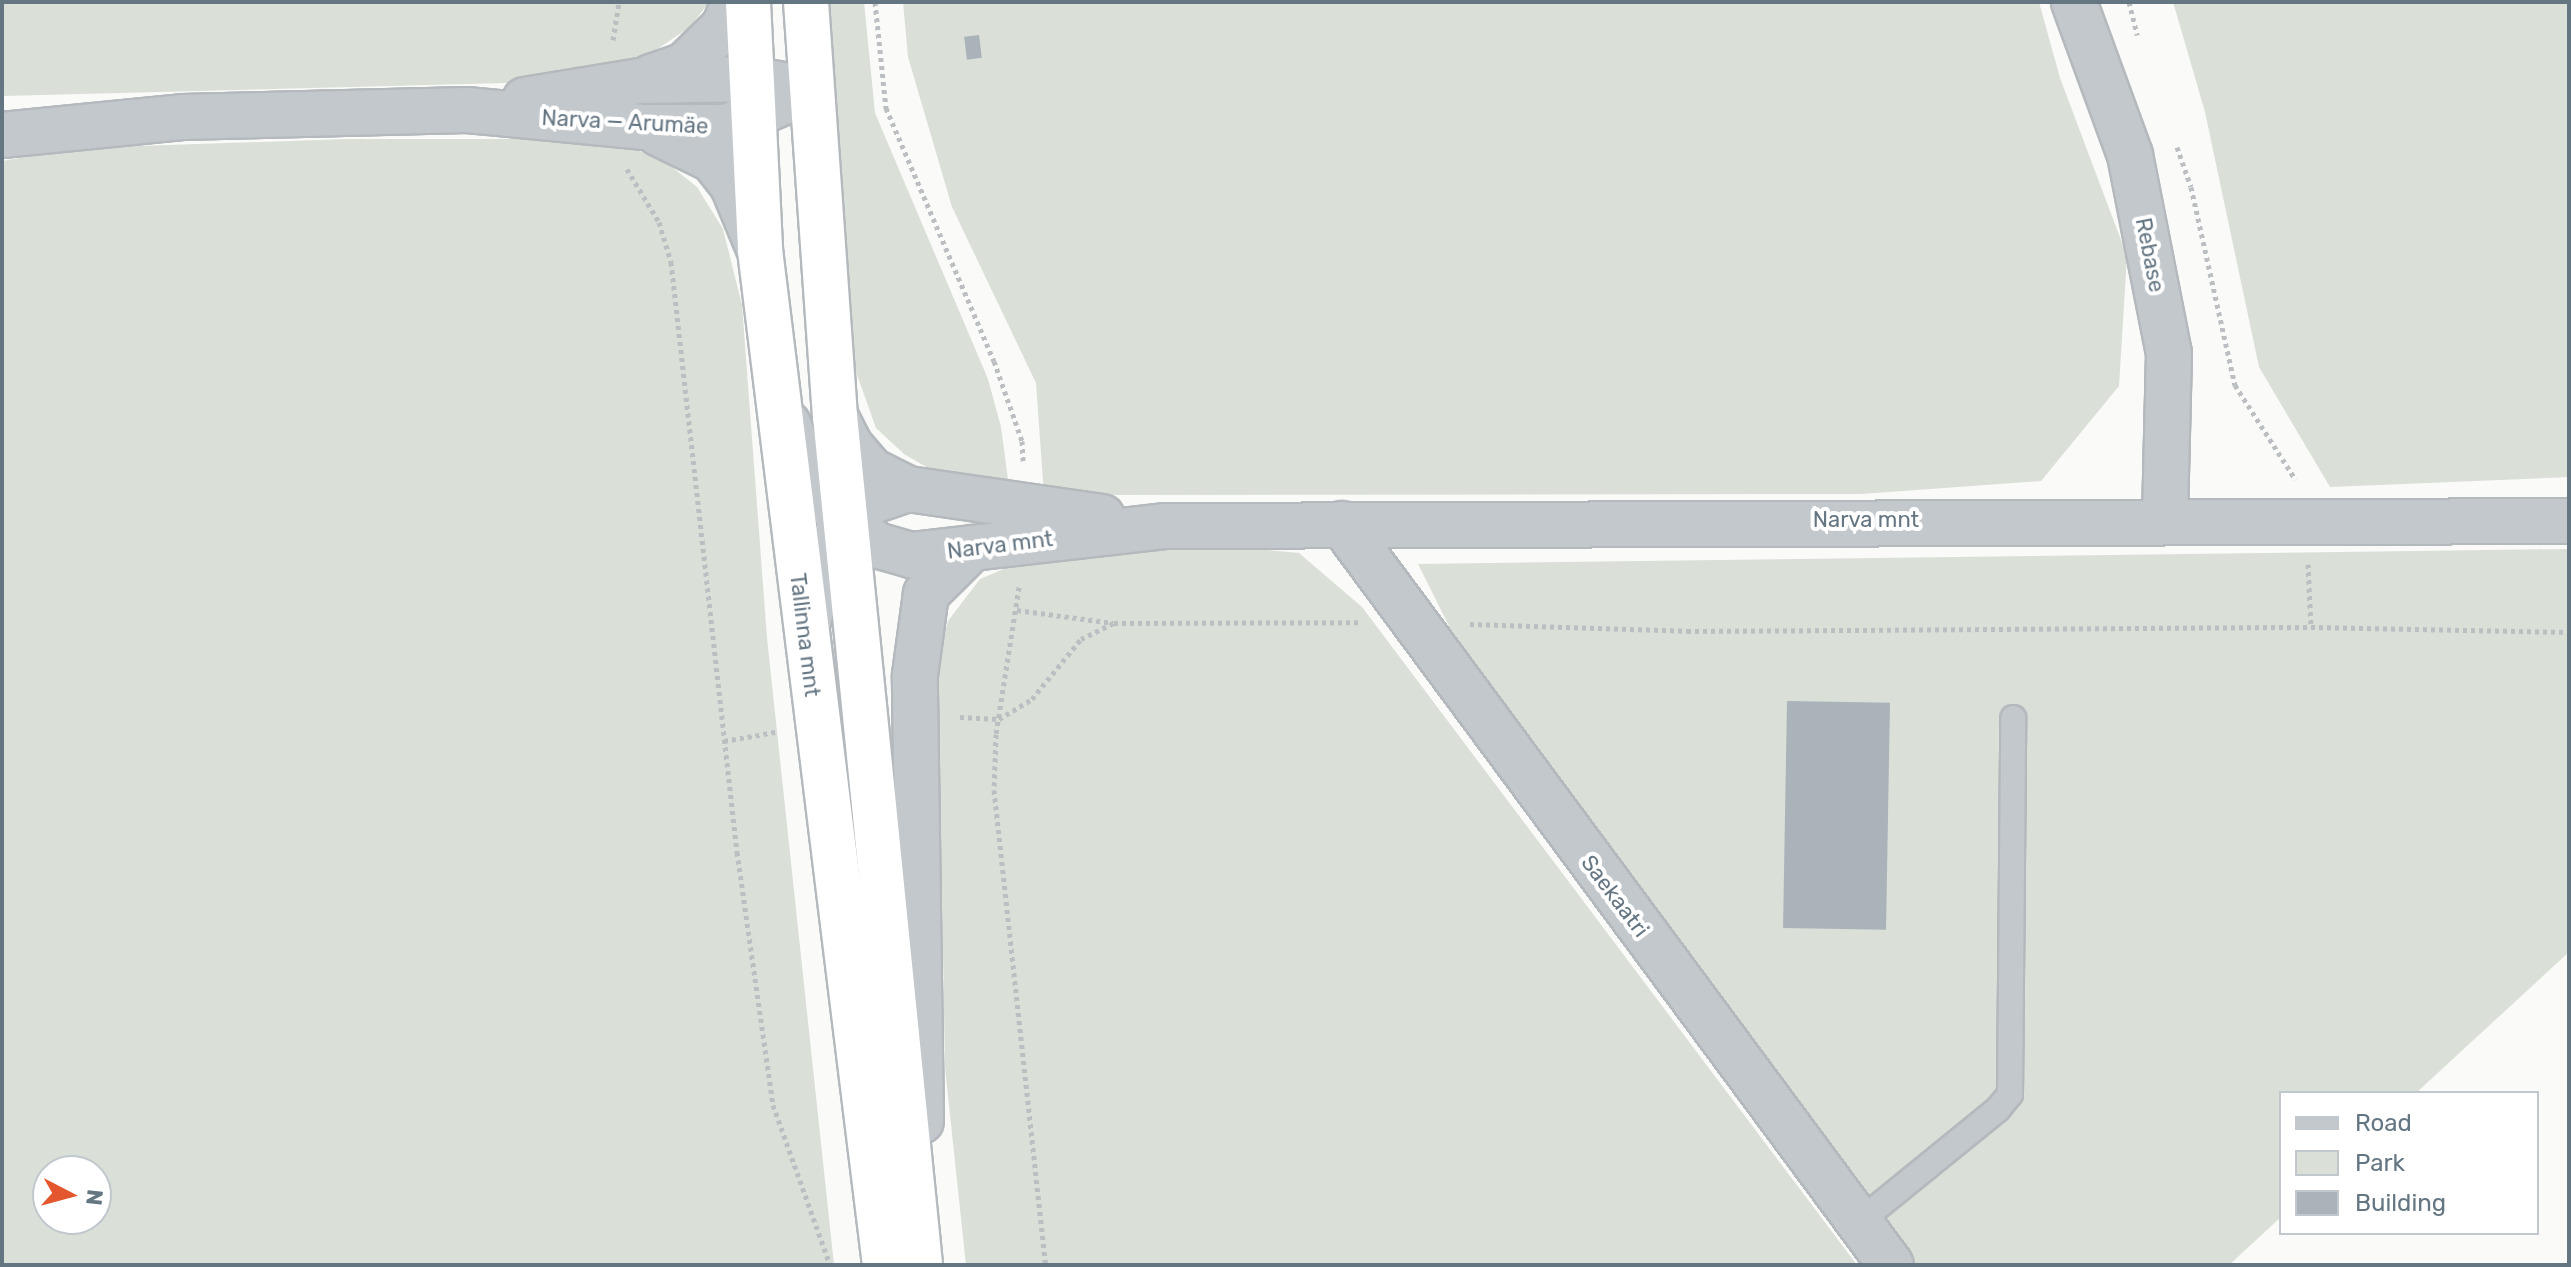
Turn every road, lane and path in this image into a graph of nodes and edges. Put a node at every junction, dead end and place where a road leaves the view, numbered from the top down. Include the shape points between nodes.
1 (619, 2) edge
2 (734, 2) edge
3 (748, 2) edge
4 (806, 2) edge
5 (875, 2) edge
6 (2074, 2) edge
7 (2129, 2) edge
8 (2141, 46) dead end
9 (811, 90) junction
10 (751, 99) junction
11 (630, 105) junction
12 (2171, 131) dead end
13 (2, 135) edge
14 (760, 250) junction
15 (775, 378) junction
16 (835, 416) junction
17 (908, 489) junction
18 (2165, 518) junction
19 (2305, 519) junction
20 (846, 521) junction
21 (2569, 521) edge
22 (1025, 523) junction
23 (1342, 524) junction
24 (972, 548) junction
25 (1017, 610) junction
26 (1410, 622) junction
27 (1114, 623) junction
28 (2311, 627) junction
29 (2569, 632) edge
30 (806, 646) junction
31 (2013, 718) dead end
32 (999, 719) junction
33 (1859, 1222) junction
34 (908, 1258) edge
35 (830, 1265) edge
36 (1046, 1265) edge
37 (1891, 1265) edge

1 - 11 path via 614,18
2 - 11 street via 724,27 685,65
3 - 10 highway, Tallinna mnt
4 - 9 highway
5 - 22 path via 886,108 994,361 1022,441
6 - 18 street, Rebase via 2130,155 2169,353
7 - 8 path
9 - 10 street, Narva — Arumäe
9 - 16 highway
10 - 11 street, Narva — Arumäe via 727,127
10 - 14 highway, Tallinna mnt
11 - 13 street, Narva — Arumäe via 182,117
11 - 14 street via 713,160 733,186
11 - 35 path via 621,155 659,222 671,262 730,788 773,1105
12 - 19 path via 2191,187 2235,385 2293,468
14 - 15 highway, Tallinna mnt
15 - 20 street, Narva mnt via 808,476
15 - 30 highway, Tallinna mnt
16 - 17 street via 851,447 872,471
16 - 20 highway
17 - 20 street, Narva mnt via 873,501
17 - 22 street, Narva mnt
18 - 19 street, Narva mnt
18 - 23 street, Narva mnt
19 - 21 street, Narva mnt
19 - 28 path
20 - 24 street, Narva mnt via 876,545 911,555
20 - 30 street, Narva mnt via 818,575
20 - 34 highway
22 - 23 street, Narva mnt
22 - 24 street, Narva mnt
22 - 25 path
23 - 26 street, Saekaatri
24 - 34 street via 926,594 915,675 923,1014
25 - 27 path
25 - 32 path
26 - 27 path
26 - 28 path via 1687,631
26 - 33 street, Saekaatri
27 - 32 path via 1081,639 1032,699
28 - 29 path
30 - 34 highway, Tallinna mnt
31 - 33 lane via 2010,1094
32 - 36 path via 994,790
33 - 37 street, Saekaatri

